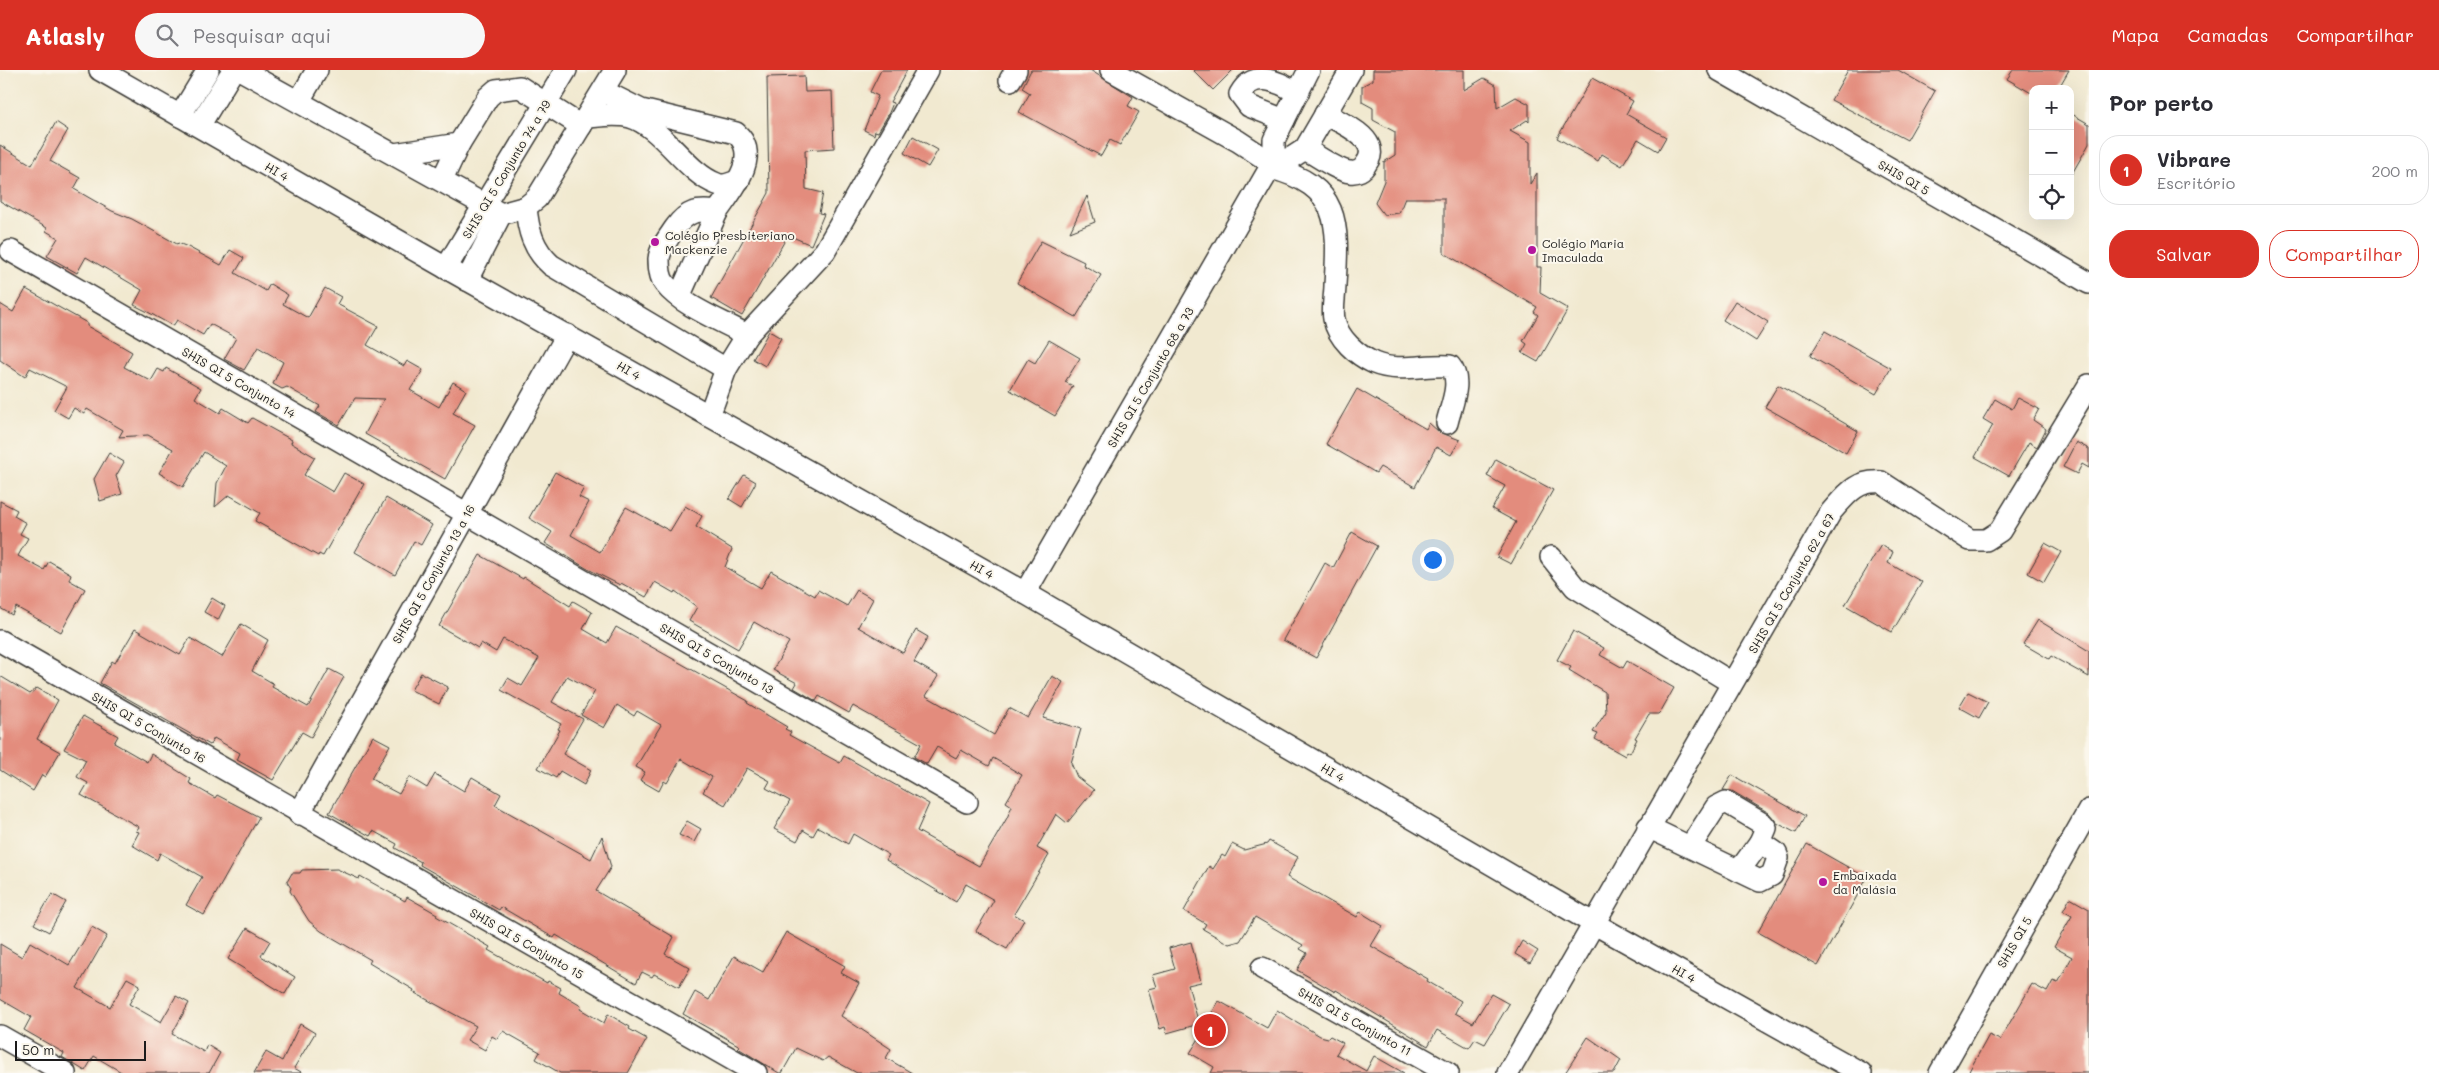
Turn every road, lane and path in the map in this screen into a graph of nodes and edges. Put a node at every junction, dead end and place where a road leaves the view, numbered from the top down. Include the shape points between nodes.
1 (100, 70) edge
2 (208, 70) edge
3 (233, 70) edge
4 (241, 70) edge
5 (317, 70) edge
6 (566, 70) edge
7 (615, 70) edge
8 (928, 70) edge
9 (1111, 70) edge
10 (1309, 70) edge
11 (1351, 70) edge
12 (1719, 70) edge
13 (604, 91) junction
14 (1298, 93) junction
15 (299, 101) junction
16 (545, 105) junction
17 (1325, 114) junction
18 (640, 115) junction
19 (180, 116) junction
20 (1284, 120) junction
21 (584, 122) junction
22 (199, 126) junction
23 (459, 144) junction
24 (1305, 149) junction
25 (394, 154) junction
26 (1273, 164) junction
27 (442, 180) junction
28 (738, 180) junction
29 (526, 208) junction
30 (493, 209) junction
31 (717, 212) junction
32 (12, 251) dead end
33 (446, 268) junction
34 (467, 280) junction
35 (2089, 283) edge
36 (679, 297) junction
37 (747, 334) junction
38 (567, 335) junction
39 (726, 369) junction
40 (2089, 385) edge
41 (709, 416) junction
42 (1447, 423) dead end
43 (467, 513) junction
44 (1551, 556) dead end
45 (1025, 593) junction
46 (0, 641) edge
47 (1732, 683) junction
48 (967, 802) dead end
49 (2089, 810) edge
50 (299, 814) junction
51 (1648, 827) junction
52 (1760, 842) junction
53 (1690, 846) junction
54 (1739, 871) junction
55 (1593, 922) junction
56 (1262, 968) dead end
57 (0, 1036) edge
58 (65, 1073) edge
59 (756, 1073) edge
60 (1448, 1073) edge
61 (1508, 1073) edge
62 (1861, 1073) edge
63 (1940, 1073) edge

1 - 19 street, HI 4
2 - 19 street
3 - 22 street
4 - 15 street
5 - 15 street
6 - 16 street, SHIS QI 5 Conjunto 74 a 79
7 - 13 street
8 - 37 street via 825,251
9 - 26 street
10 - 14 street
11 - 17 street
12 - 35 street, SHIS QI 5
13 - 18 street
13 - 21 street
14 - 20 street
14 - 20 street via 1263,73 1245,81 1240,94 1249,106
15 - 25 street
16 - 21 street
16 - 23 street via 520,87 496,90 488,97
16 - 30 street, SHIS QI 5 Conjunto 74 a 79
17 - 24 street
17 - 24 street via 1366,140 1371,150 1370,158 1364,168 1348,172
18 - 21 street via 615,115
18 - 28 street via 694,169 718,185
18 - 28 street via 736,133 743,139 746,152 746,162
19 - 22 street, HI 4
20 - 26 street via 1274,140
21 - 29 street via 537,198
22 - 33 street, HI 4
23 - 25 street
23 - 27 street
24 - 26 street
25 - 27 street
26 - 42 street via 1307,181 1320,193 1335,217 1334,319 1341,335 1352,350 1376,363 1402,369 1450,366 1458,380
26 - 45 street, SHIS QI 5 Conjunto 68 a 73
27 - 30 street
28 - 31 street
29 - 30 street, SHIS QI 5 Conjunto 74 a 79
29 - 39 street via 533,242 551,265
30 - 33 street, SHIS QI 5 Conjunto 74 a 79
30 - 34 street, SHIS QI 5 Conjunto 74 a 79
31 - 36 street
31 - 36 street via 690,212 665,243 659,257 660,274 664,283
32 - 43 street, SHIS QI 5 Conjunto 14
33 - 34 street, HI 4
34 - 38 street, HI 4
36 - 37 street
37 - 39 street
38 - 41 street, HI 4
38 - 43 street, SHIS QI 5 Conjunto 13 a 16
39 - 41 street
40 - 47 street, SHIS QI 5 Conjunto 62 a 67 via 2000,530 1986,540 1970,540 1881,482 1866,481 1852,490 1831,512
41 - 45 street, HI 4
43 - 48 street, SHIS QI 5 Conjunto 13
43 - 50 street, SHIS QI 5 Conjunto 13 a 16
44 - 47 street via 1575,587
45 - 55 street, HI 4
46 - 50 street, SHIS QI 5 Conjunto 16
47 - 51 street, SHIS QI 5 Conjunto 62 a 67
49 - 63 street, SHIS QI 5
50 - 59 street, SHIS QI 5 Conjunto 15
51 - 53 street
51 - 55 street, SHIS QI 5 Conjunto 62 a 67
52 - 53 street via 1766,828 1763,824 1726,802 1716,807
52 - 54 street
52 - 54 street via 1778,858 1772,875 1760,882
53 - 54 street
55 - 61 street, SHIS QI 5 Conjunto 62 a 67
55 - 62 street, HI 4
56 - 60 street, SHIS QI 5 Conjunto 11
57 - 58 street

